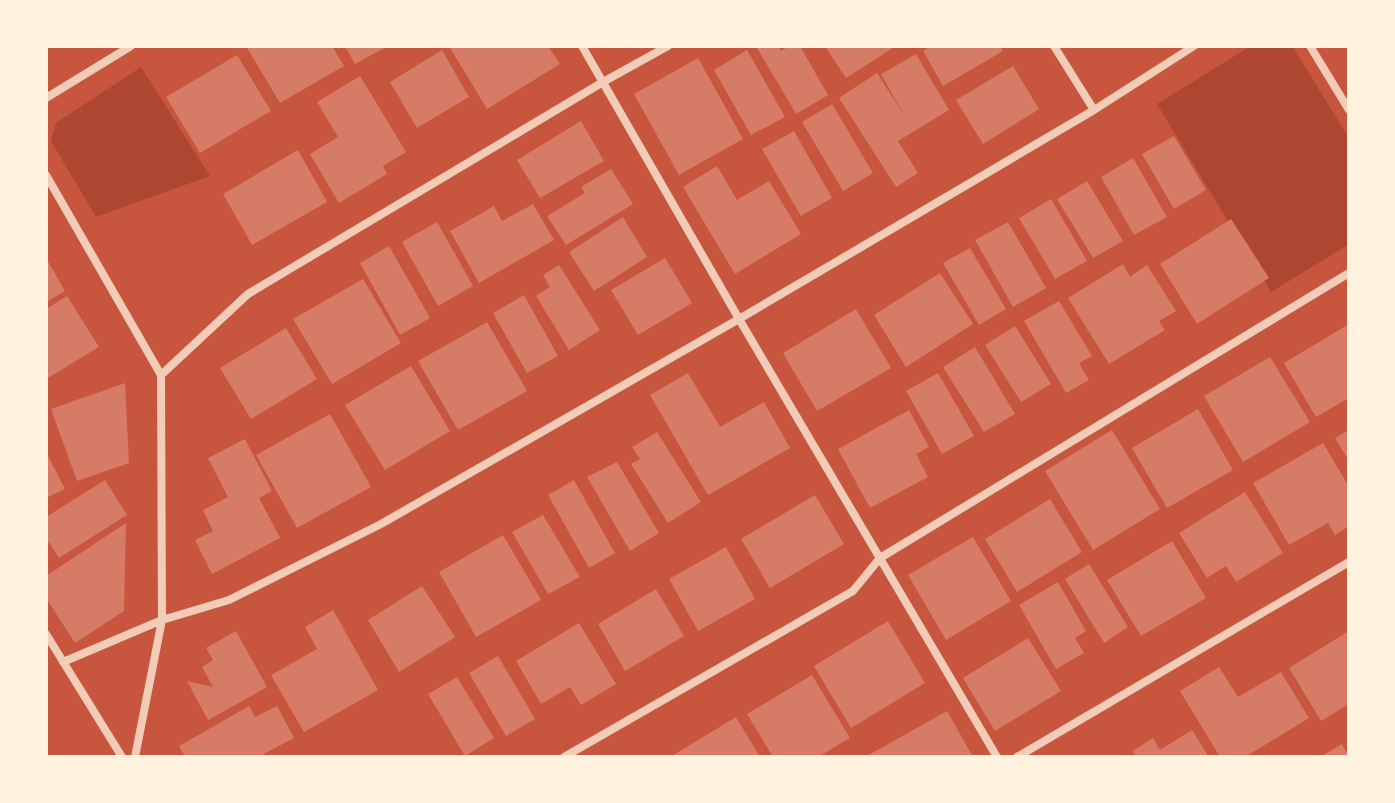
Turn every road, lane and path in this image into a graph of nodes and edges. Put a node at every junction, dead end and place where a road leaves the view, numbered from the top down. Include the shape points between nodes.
1 (131, 46) edge
2 (582, 46) edge
3 (668, 46) edge
4 (1054, 46) edge
5 (1194, 46) edge
6 (1310, 46) edge
7 (603, 82) junction
8 (46, 98) edge
9 (1094, 110) junction
10 (1349, 110) edge
11 (46, 175) edge
12 (1349, 273) edge
13 (739, 319) junction
14 (161, 375) junction
15 (880, 558) junction
16 (1349, 562) edge
17 (162, 620) junction
18 (46, 634) edge
19 (63, 662) junction
20 (122, 757) edge
21 (135, 757) edge
22 (564, 757) edge
23 (997, 757) edge
24 (1017, 757) edge

1 - 8 street
2 - 7 street
3 - 7 street
4 - 9 street
5 - 9 street
6 - 10 street
7 - 13 street
7 - 14 street via 248,294
9 - 13 street
11 - 14 street
12 - 15 street
13 - 15 street
13 - 17 street via 381,524 229,600
14 - 17 street
15 - 22 street via 853,591
15 - 23 street
16 - 24 street
17 - 19 street
17 - 21 street
18 - 19 street
19 - 20 street

